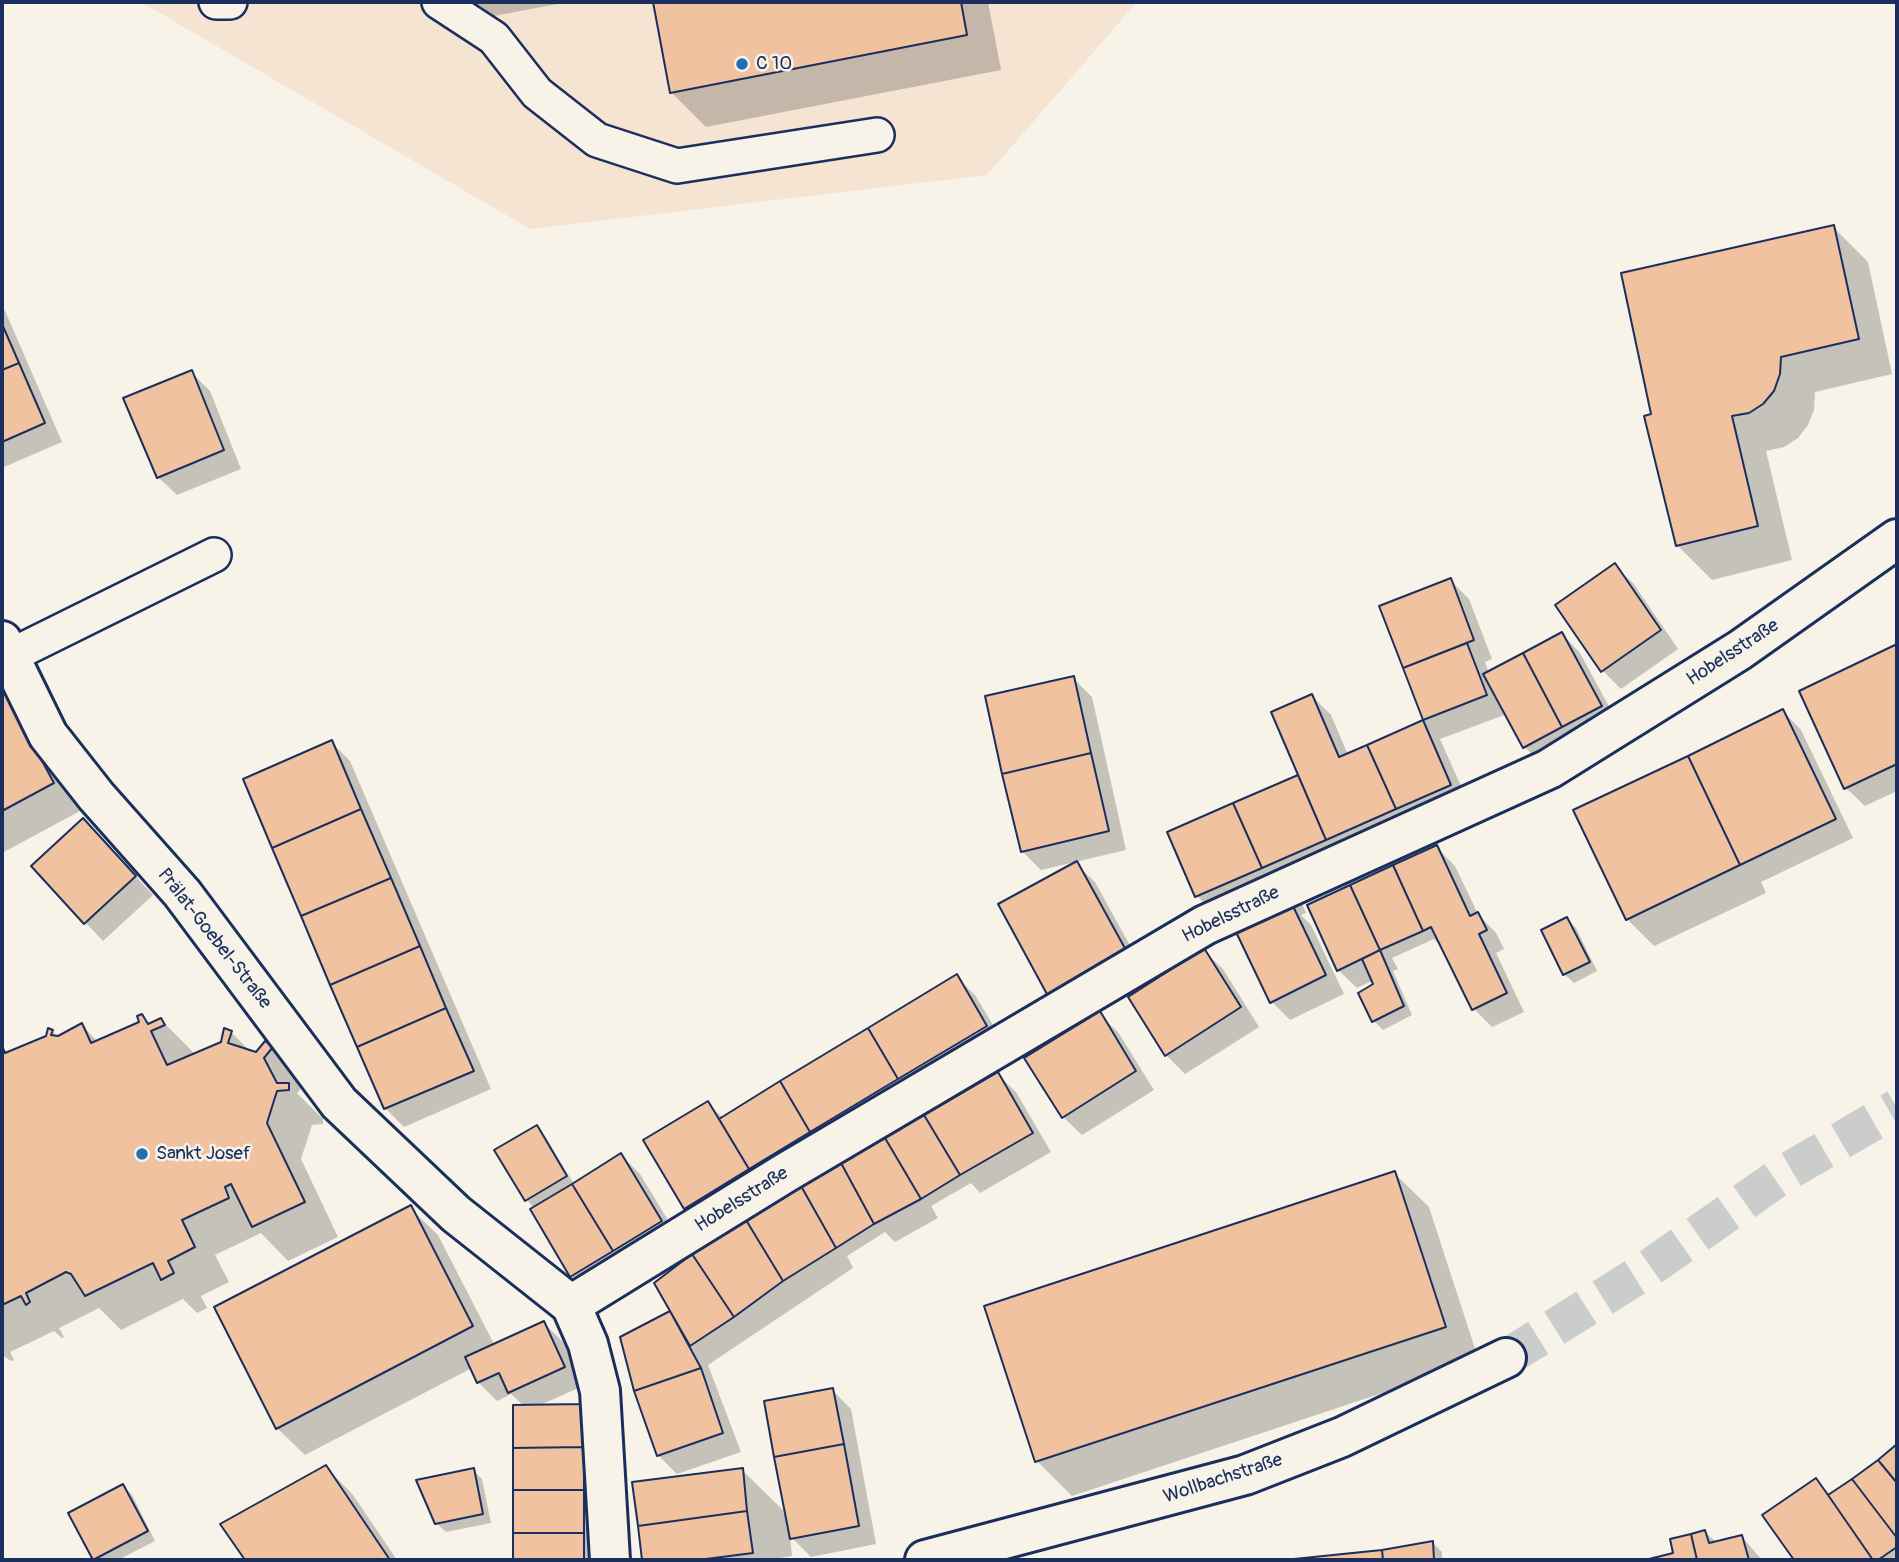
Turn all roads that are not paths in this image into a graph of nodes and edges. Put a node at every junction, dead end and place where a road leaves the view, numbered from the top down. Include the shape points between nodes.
1 (216, 2) edge
2 (230, 2) edge
3 (439, 2) edge
4 (877, 135) dead end
5 (1897, 539) edge
6 (214, 555) dead end
7 (6, 649) edge
8 (571, 1305) junction
9 (1506, 1358) tunnel mouth
10 (610, 1560) edge
11 (925, 1560) edge

1 - 2 lane
3 - 4 lane via 494,38 537,93 597,140 677,166
5 - 8 street, Hobelsstraße via 1740,650 1549,769 1205,925
6 - 7 lane
7 - 8 street, Prälat-Goebel-Straße via 48,735 182,893 339,1103 456,1214
8 - 10 street via 588,1344 600,1391
9 - 11 street, Wollbachstraße via 1342,1437 1245,1475

